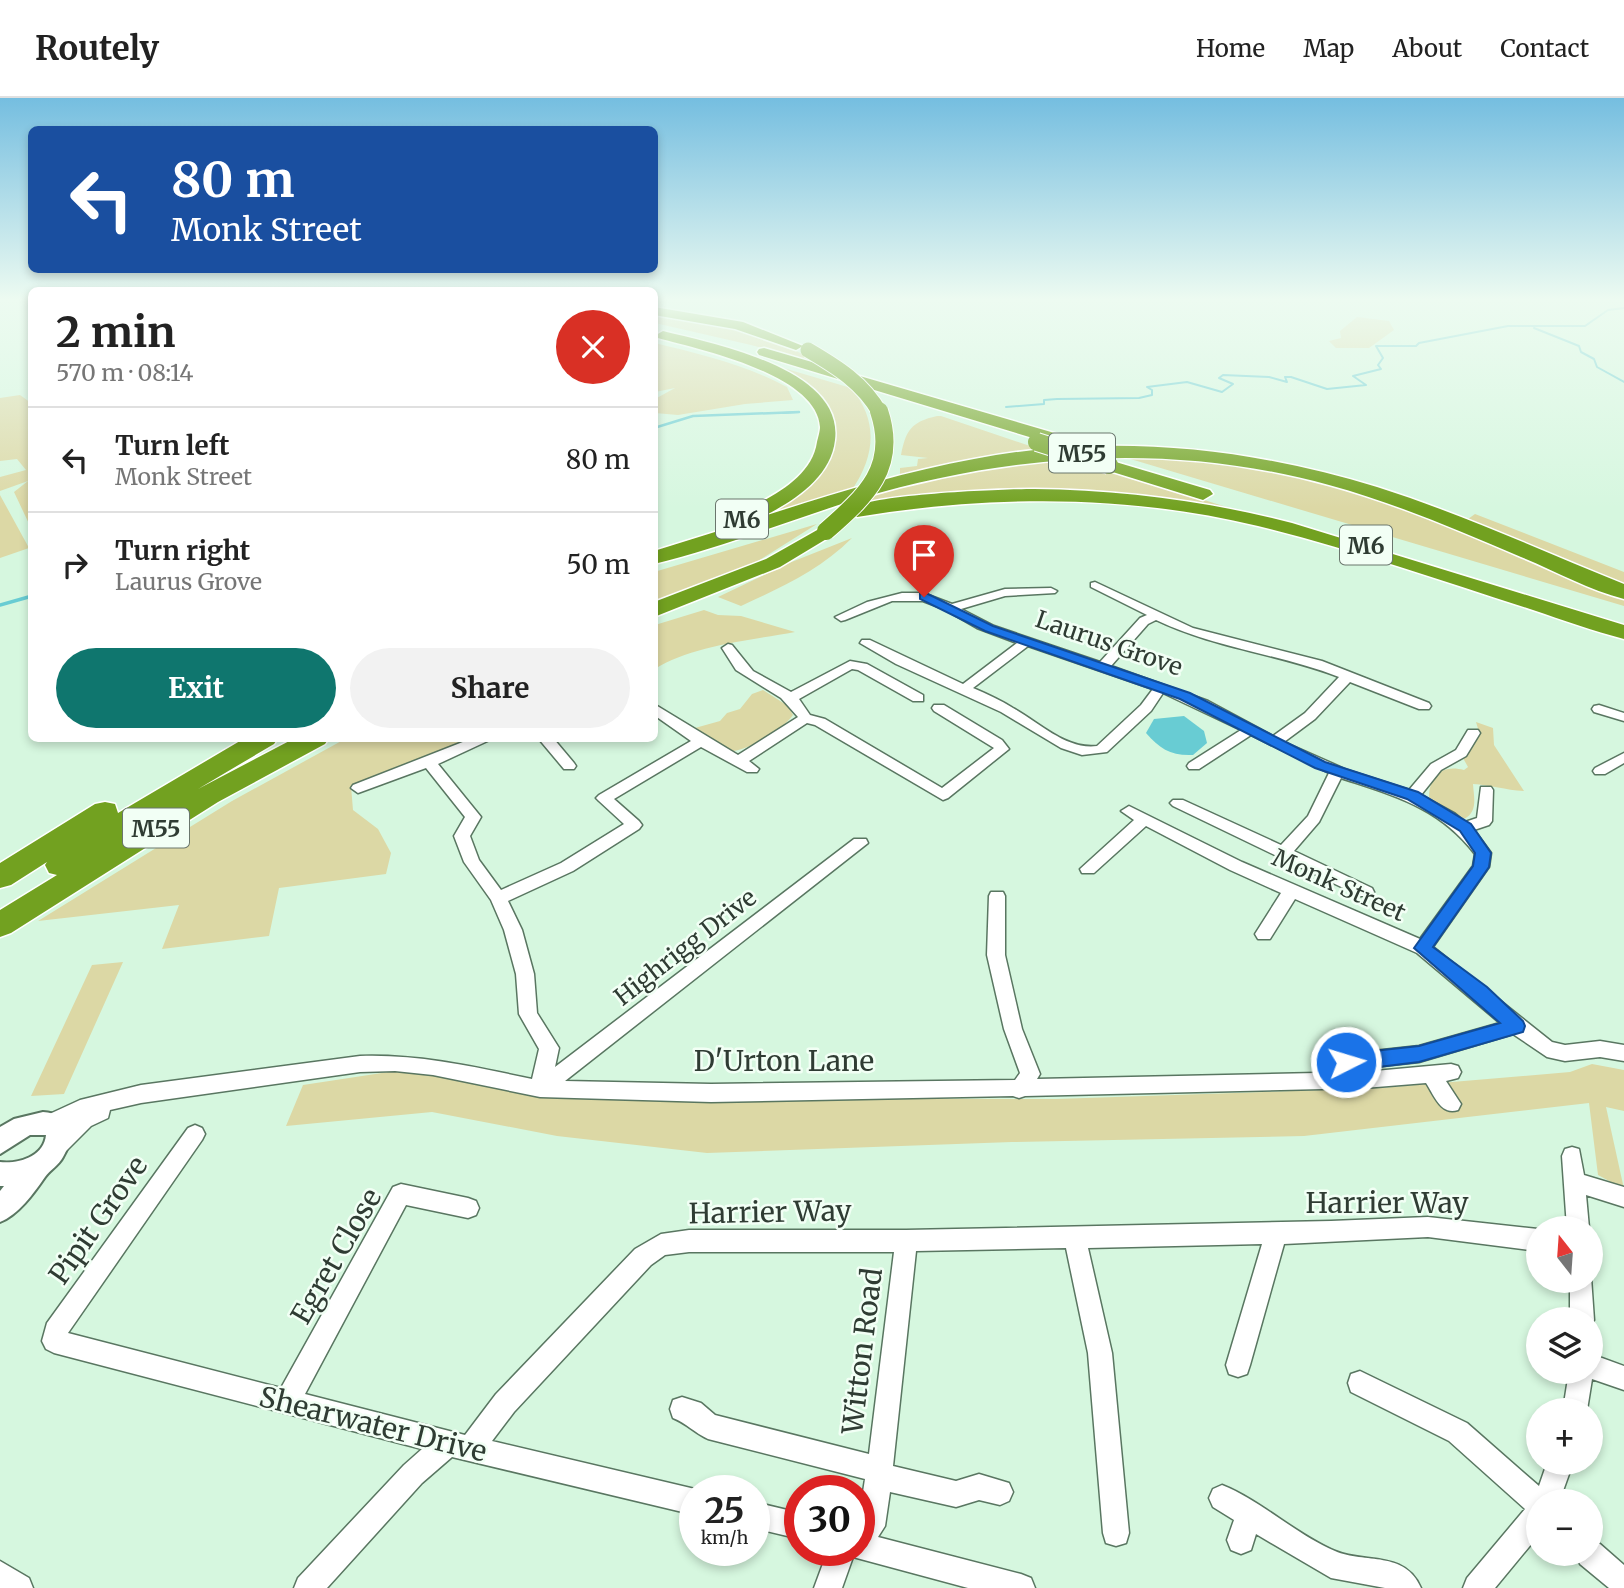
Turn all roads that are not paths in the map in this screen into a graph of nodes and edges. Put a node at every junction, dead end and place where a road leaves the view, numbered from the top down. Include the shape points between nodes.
1 (772, 371) edge
2 (801, 371) edge
3 (828, 371) edge
4 (842, 371) edge
5 (1117, 463) junction
6 (781, 523) junction
7 (658, 550) edge
8 (658, 557) edge
9 (658, 567) edge
10 (1095, 585) dead end
11 (1051, 591) dead end
12 (1624, 592) edge
13 (658, 608) edge
14 (950, 608) junction
15 (1624, 614) edge
16 (1154, 616) junction
17 (841, 617) dead end
18 (1624, 625) edge
19 (1624, 632) edge
20 (1028, 640) junction
21 (866, 643) dead end
22 (728, 648) dead end
23 (1103, 667) junction
24 (1347, 677) junction
25 (1160, 688) junction
26 (964, 689) junction
27 (790, 698) junction
28 (918, 698) dead end
29 (1424, 706) dead end
30 (939, 708) dead end
31 (1600, 709) dead end
32 (658, 711) edge
33 (805, 718) junction
34 (1623, 718) edge
35 (1250, 730) junction
36 (1473, 733) dead end
37 (701, 741) junction
38 (226, 742) edge
39 (258, 742) edge
40 (275, 742) edge
41 (309, 742) edge
42 (477, 742) edge
43 (548, 742) edge
44 (1274, 742) junction
45 (1624, 757) edge
46 (739, 761) junction
47 (429, 762) junction
48 (1194, 765) dead end
49 (569, 766) dead end
50 (752, 769) dead end
51 (1337, 771) junction
52 (1600, 771) dead end
53 (358, 788) dead end
54 (1486, 790) dead end
55 (1413, 796) junction
56 (1178, 803) dead end
57 (1465, 828) junction
58 (860, 843) dead end
59 (1282, 853) junction
60 (1088, 869) dead end
61 (0, 877) edge
62 (1291, 891) junction
63 (1366, 892) dead end
64 (997, 896) dead end
65 (498, 898) junction
66 (0, 908) edge
67 (0, 924) edge
68 (1264, 934) dead end
69 (1423, 948) junction
70 (1516, 1026) junction
71 (1624, 1053) edge
72 (1346, 1062) dead end
73 (540, 1089) junction
74 (1019, 1090) junction
75 (1451, 1104) dead end
76 (11, 1126) edge
77 (195, 1134) dead end
78 (51, 1142) junction
79 (0, 1143) edge
80 (1572, 1156) dead end
81 (0, 1174) edge
82 (1576, 1182) junction
83 (1624, 1197) edge
84 (468, 1208) dead end
85 (0, 1210) edge
86 (1577, 1216) edge
87 (1276, 1233) junction
88 (1075, 1238) junction
89 (1526, 1239) edge
90 (906, 1241) junction
91 (54, 1341) joint
92 (1238, 1365) dead end
93 (1603, 1370) edge
94 (1624, 1378) edge
95 (1360, 1383) dead end
96 (287, 1402) junction
97 (682, 1409) dead end
98 (459, 1446) junction
99 (878, 1472) junction
100 (1000, 1492) dead end
101 (1526, 1492) edge
102 (679, 1498) edge
103 (1222, 1498) dead end
104 (875, 1499) edge
105 (1526, 1529) edge
106 (1116, 1533) dead end
107 (875, 1550) edge
108 (1603, 1565) edge
109 (836, 1566) edge
110 (0, 1575) edge
111 (1624, 1583) edge
112 (19, 1588) edge
113 (308, 1588) edge
114 (828, 1588) edge
115 (1021, 1588) edge
116 (1407, 1588) edge
117 (1477, 1588) edge

1 - 7 highway, M6 via 791,379 820,406 828,436 817,465 781,498
2 - 5 highway, M6, bridge
3 - 5 highway, M6 via 1062,441
4 - 13 highway, bridge via 878,407 886,432 885,457 865,496 826,531 773,563
5 - 15 highway, M6
5 - 18 highway, M6
6 - 8 highway, M55
6 - 9 highway, M55
6 - 12 highway, M55 via 916,477 1001,460 1080,453 1182,456 1273,467 1357,488
6 - 19 highway, M55 via 978,496 1069,495 1168,503 1313,535
10 - 16 street
11 - 14 street, Laurus Grove via 987,592
14 - 17 street, Laurus Grove via 904,592
14 - 20 street, Laurus Grove via 989,629
16 - 23 street via 1144,621
16 - 24 street via 1189,631 1289,656
20 - 23 street, Laurus Grove
20 - 26 street
21 - 26 street
22 - 27 street via 741,667
23 - 25 street, Laurus Grove
24 - 29 street
24 - 44 street via 1310,716
25 - 26 street via 1146,708 1102,749 1078,750
25 - 35 street, Laurus Grove via 1209,707
27 - 28 street via 850,665
27 - 33 street via 802,708
30 - 33 street via 1002,749 943,794 820,722
31 - 34 street
32 - 37 street
33 - 46 street
35 - 44 street, Laurus Grove
35 - 48 street
36 - 55 street via 1461,753 1436,767
37 - 46 street
37 - 65 street via 604,798 634,825 567,867
38 - 61 highway, M55
39 - 66 highway, M55 via 107,832
40 - 67 highway, M55 via 92,856
41 - 67 highway, M55 via 208,796
42 - 47 street
43 - 49 street
44 - 51 street, Laurus Grove
45 - 52 street
46 - 50 street
47 - 53 street
47 - 65 street via 473,817 461,836 472,862
51 - 55 street, Laurus Grove
51 - 59 street via 1314,818
54 - 57 street via 1484,821
55 - 57 street, Laurus Grove
56 - 59 street
57 - 69 street, Laurus Grove via 1483,853 1481,867
58 - 73 street, Highrigg Drive
59 - 63 street
60 - 62 street, Monk Street via 1136,815
62 - 68 street
62 - 69 street, Monk Street
64 - 74 street via 996,955 1013,1029 1030,1074
65 - 73 street via 522,963 528,1014 549,1048
69 - 70 street, Monk Street
70 - 71 street, Monk Street via 1546,1049
70 - 72 street via 1419,1054
73 - 74 street, D'Urton Lane via 711,1093
73 - 78 street, D'Urton Lane via 433,1067 395,1063 338,1067 141,1094 84,1120
74 - 75 street, D'Urton Lane via 1364,1080 1441,1073
76 - 78 street via 34,1123
76 - 79 street
77 - 91 street, Pipit Grove via 55,1331
78 - 81 street via 18,1174
78 - 85 street
80 - 82 street
82 - 83 street
82 - 86 street
84 - 96 street, Egret Close via 401,1194
87 - 88 street, Harrier Way
87 - 89 street, Harrier Way via 1428,1227
87 - 92 street, Harrier Way
88 - 90 street, Harrier Way
88 - 106 street via 1100,1353
90 - 98 street, Harrier Way via 689,1241 662,1245 643,1257
90 - 99 street, Witton Road
91 - 96 street, Shearwater Drive
93 - 94 street
95 - 101 street via 1458,1432
96 - 98 street, Shearwater Drive
97 - 99 street, Witton Road via 708,1426
98 - 102 street, Shearwater Drive
98 - 113 street, Harrier Way via 412,1474
99 - 100 street, Witton Road via 956,1494 979,1487
99 - 104 street, Witton Road
103 - 116 street via 1245,1527 1331,1564 1387,1572
105 - 117 street
107 - 115 street
108 - 111 street
109 - 114 street
110 - 112 street

